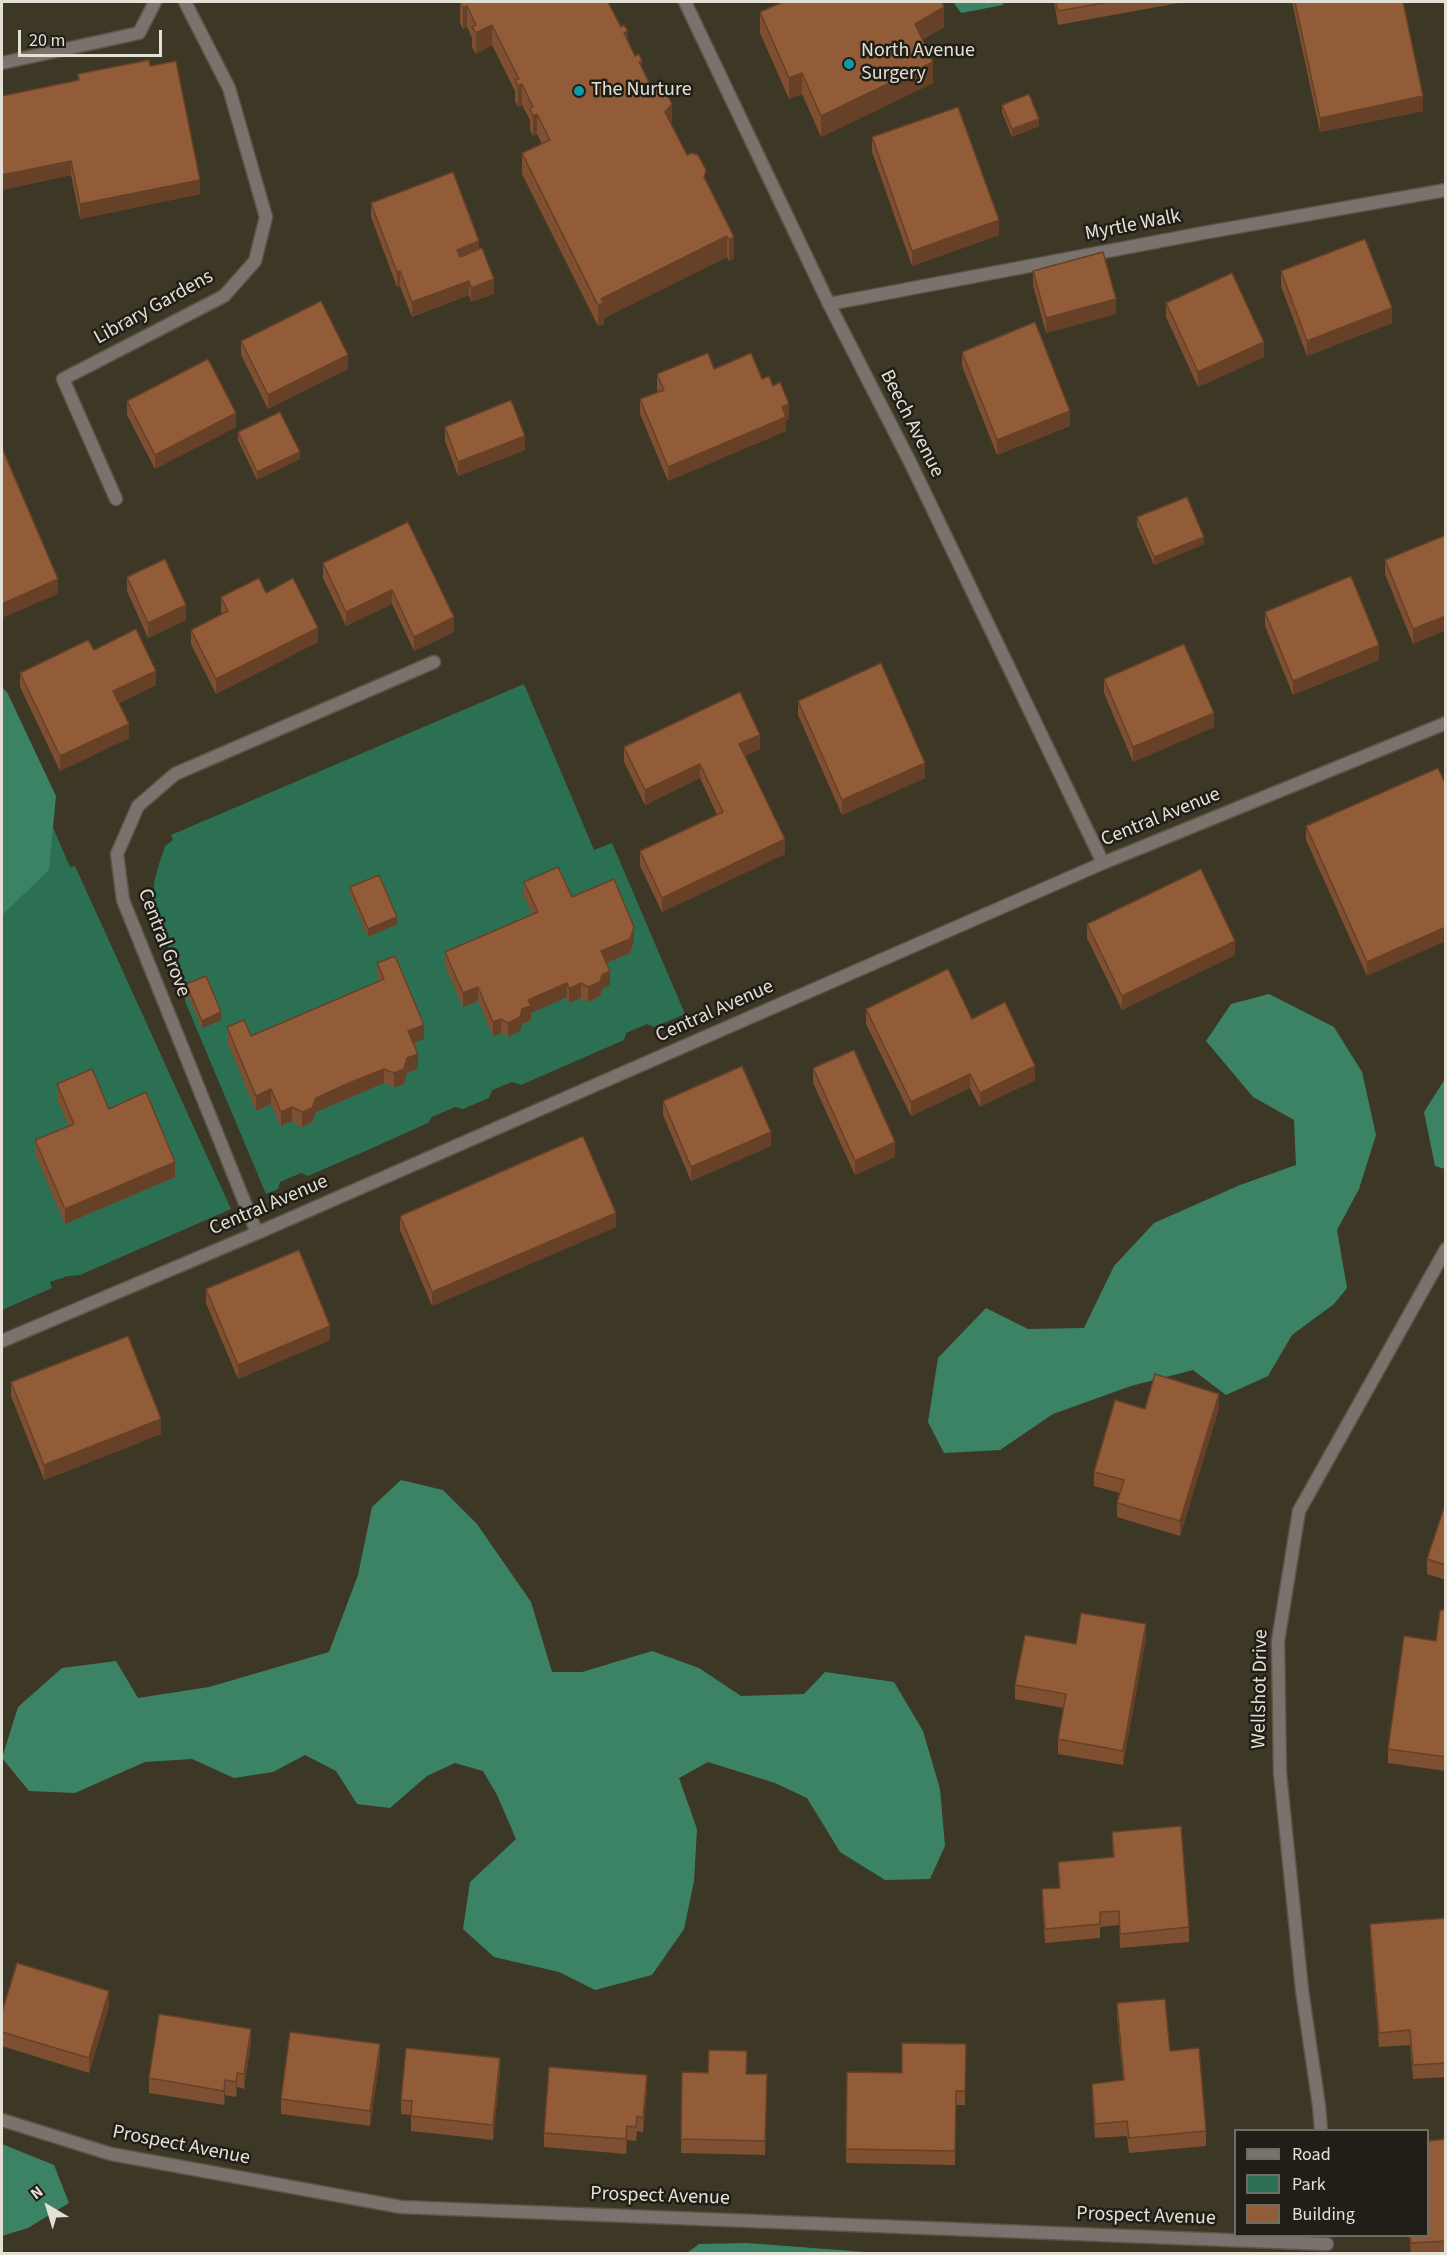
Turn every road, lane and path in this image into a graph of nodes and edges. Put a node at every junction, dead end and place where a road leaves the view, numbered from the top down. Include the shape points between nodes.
1 (155, 2) edge
2 (185, 2) edge
3 (685, 2) edge
4 (2, 63) edge
5 (1446, 190) edge
6 (829, 304) junction
7 (116, 500) dead end
8 (434, 662) dead end
9 (1446, 723) edge
10 (1103, 863) junction
11 (257, 1233) junction
12 (1446, 1249) edge
13 (2, 1341) edge
14 (2, 2120) edge
15 (1321, 2129) edge
16 (1327, 2244) edge

1 - 4 street via 139,33
2 - 7 street, Library Gardens via 230,88 266,217 255,261 224,296 63,379
3 - 6 street, Beech Avenue
5 - 6 street, Myrtle Walk
6 - 10 street, Beech Avenue
8 - 11 street, Central Grove via 175,774 138,806 117,854 123,900
9 - 10 street, Central Avenue
10 - 11 street, Central Avenue
11 - 13 street, Central Avenue
12 - 15 street, Wellshot Drive via 1299,1511 1278,1641 1280,1773
14 - 16 street, Prospect Avenue via 111,2154 401,2206

